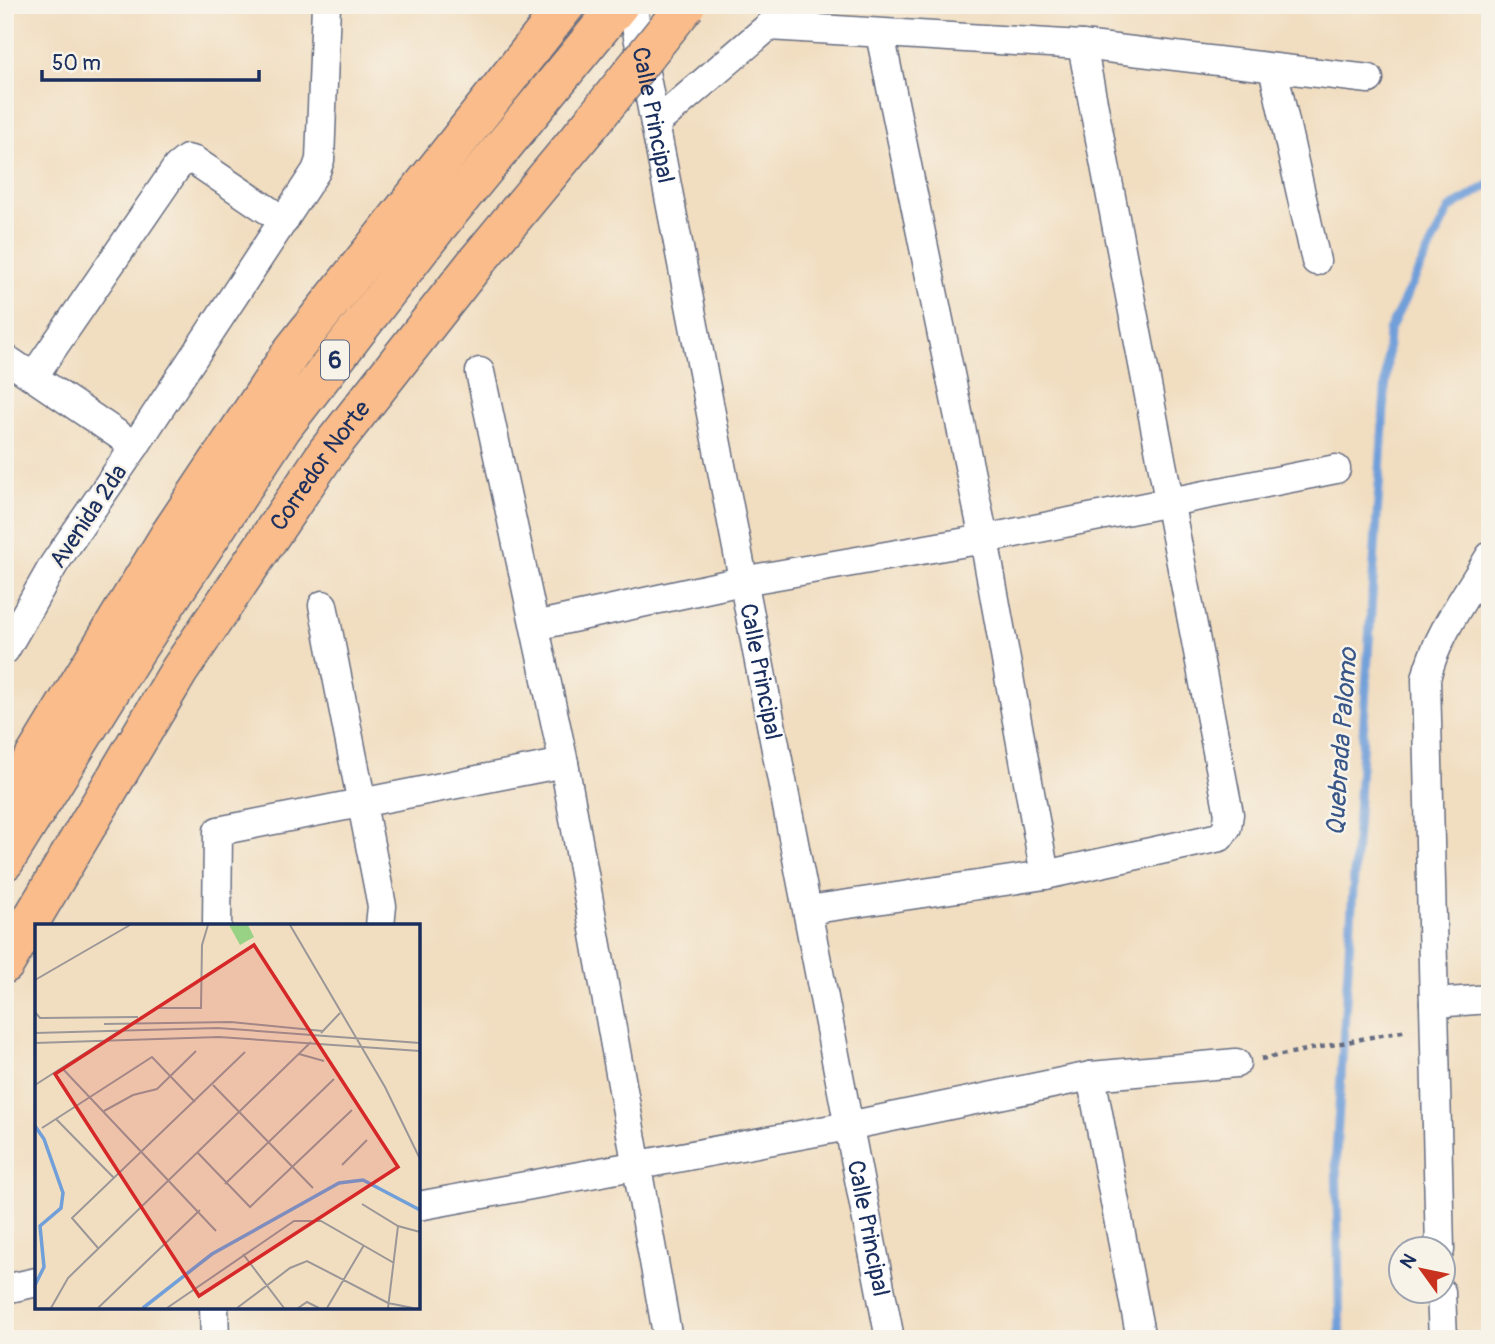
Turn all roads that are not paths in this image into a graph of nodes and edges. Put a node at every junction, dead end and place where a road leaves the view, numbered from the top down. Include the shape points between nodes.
1 (326, 5) edge
2 (566, 5) edge
3 (619, 5) edge
4 (632, 5) edge
5 (686, 5) edge
6 (880, 34) junction
7 (1082, 45) junction
8 (1273, 68) junction
9 (1369, 79) dead end
10 (655, 124) junction
11 (284, 221) junction
12 (1316, 261) dead end
13 (5, 358) edge
14 (480, 372) dead end
15 (33, 377) junction
16 (135, 446) junction
17 (1336, 469) dead end
18 (1171, 500) junction
19 (984, 539) junction
20 (1490, 556) edge
21 (742, 581) junction
22 (323, 605) dead end
23 (535, 626) junction
24 (124, 640) junction
25 (5, 650) edge
26 (564, 763) junction
27 (361, 802) junction
28 (5, 805) edge
29 (5, 861) edge
30 (1045, 875) junction
31 (807, 910) junction
32 (217, 924) edge
33 (380, 924) edge
34 (5, 964) edge
35 (1490, 999) edge
36 (1434, 1014) junction
37 (1236, 1063) road end
38 (1091, 1076) junction
39 (848, 1126) junction
40 (638, 1165) junction
41 (420, 1206) edge
42 (1440, 1236) edge
43 (35, 1282) edge
44 (5, 1289) edge
45 (1442, 1306) edge
46 (214, 1309) edge
47 (215, 1339) edge
48 (668, 1339) edge
49 (890, 1339) edge
50 (1141, 1339) edge
51 (1443, 1339) edge

1 - 11 street via 320,160
2 - 24 highway via 293,350 197,492
3 - 24 highway, Corredor Norte / 6 via 437,227
4 - 10 street, Calle Principal
5 - 34 highway, Corredor Norte / 6, bridge via 327,452 178,671
6 - 7 street
6 - 10 street via 769,26
6 - 19 street
7 - 8 street
7 - 18 street
8 - 9 street
8 - 12 street
10 - 21 street, Calle Principal
11 - 15 street via 187,159 177,167
11 - 16 street
13 - 15 street, Avenida 2da
14 - 23 street
15 - 16 street, Avenida 2da
16 - 25 street, Avenida 2da via 54,564
17 - 18 street
18 - 19 street
18 - 30 street via 1229,814 1227,827 1220,837
19 - 21 street
19 - 30 street
20 - 36 street via 1440,642 1426,679
21 - 23 street
21 - 31 street, Calle Principal
22 - 27 street
23 - 26 street
24 - 28 highway
24 - 29 highway, Corredor Norte / 6
26 - 27 street
26 - 40 street
27 - 32 street via 218,831
27 - 33 street via 382,905
30 - 31 street
31 - 39 street, Calle Principal
35 - 36 street
36 - 42 street
37 - 38 street
38 - 39 street
38 - 50 street
39 - 40 street
39 - 49 street, Calle Principal
40 - 41 street
40 - 48 street
43 - 44 street
45 - 51 street
46 - 47 street

